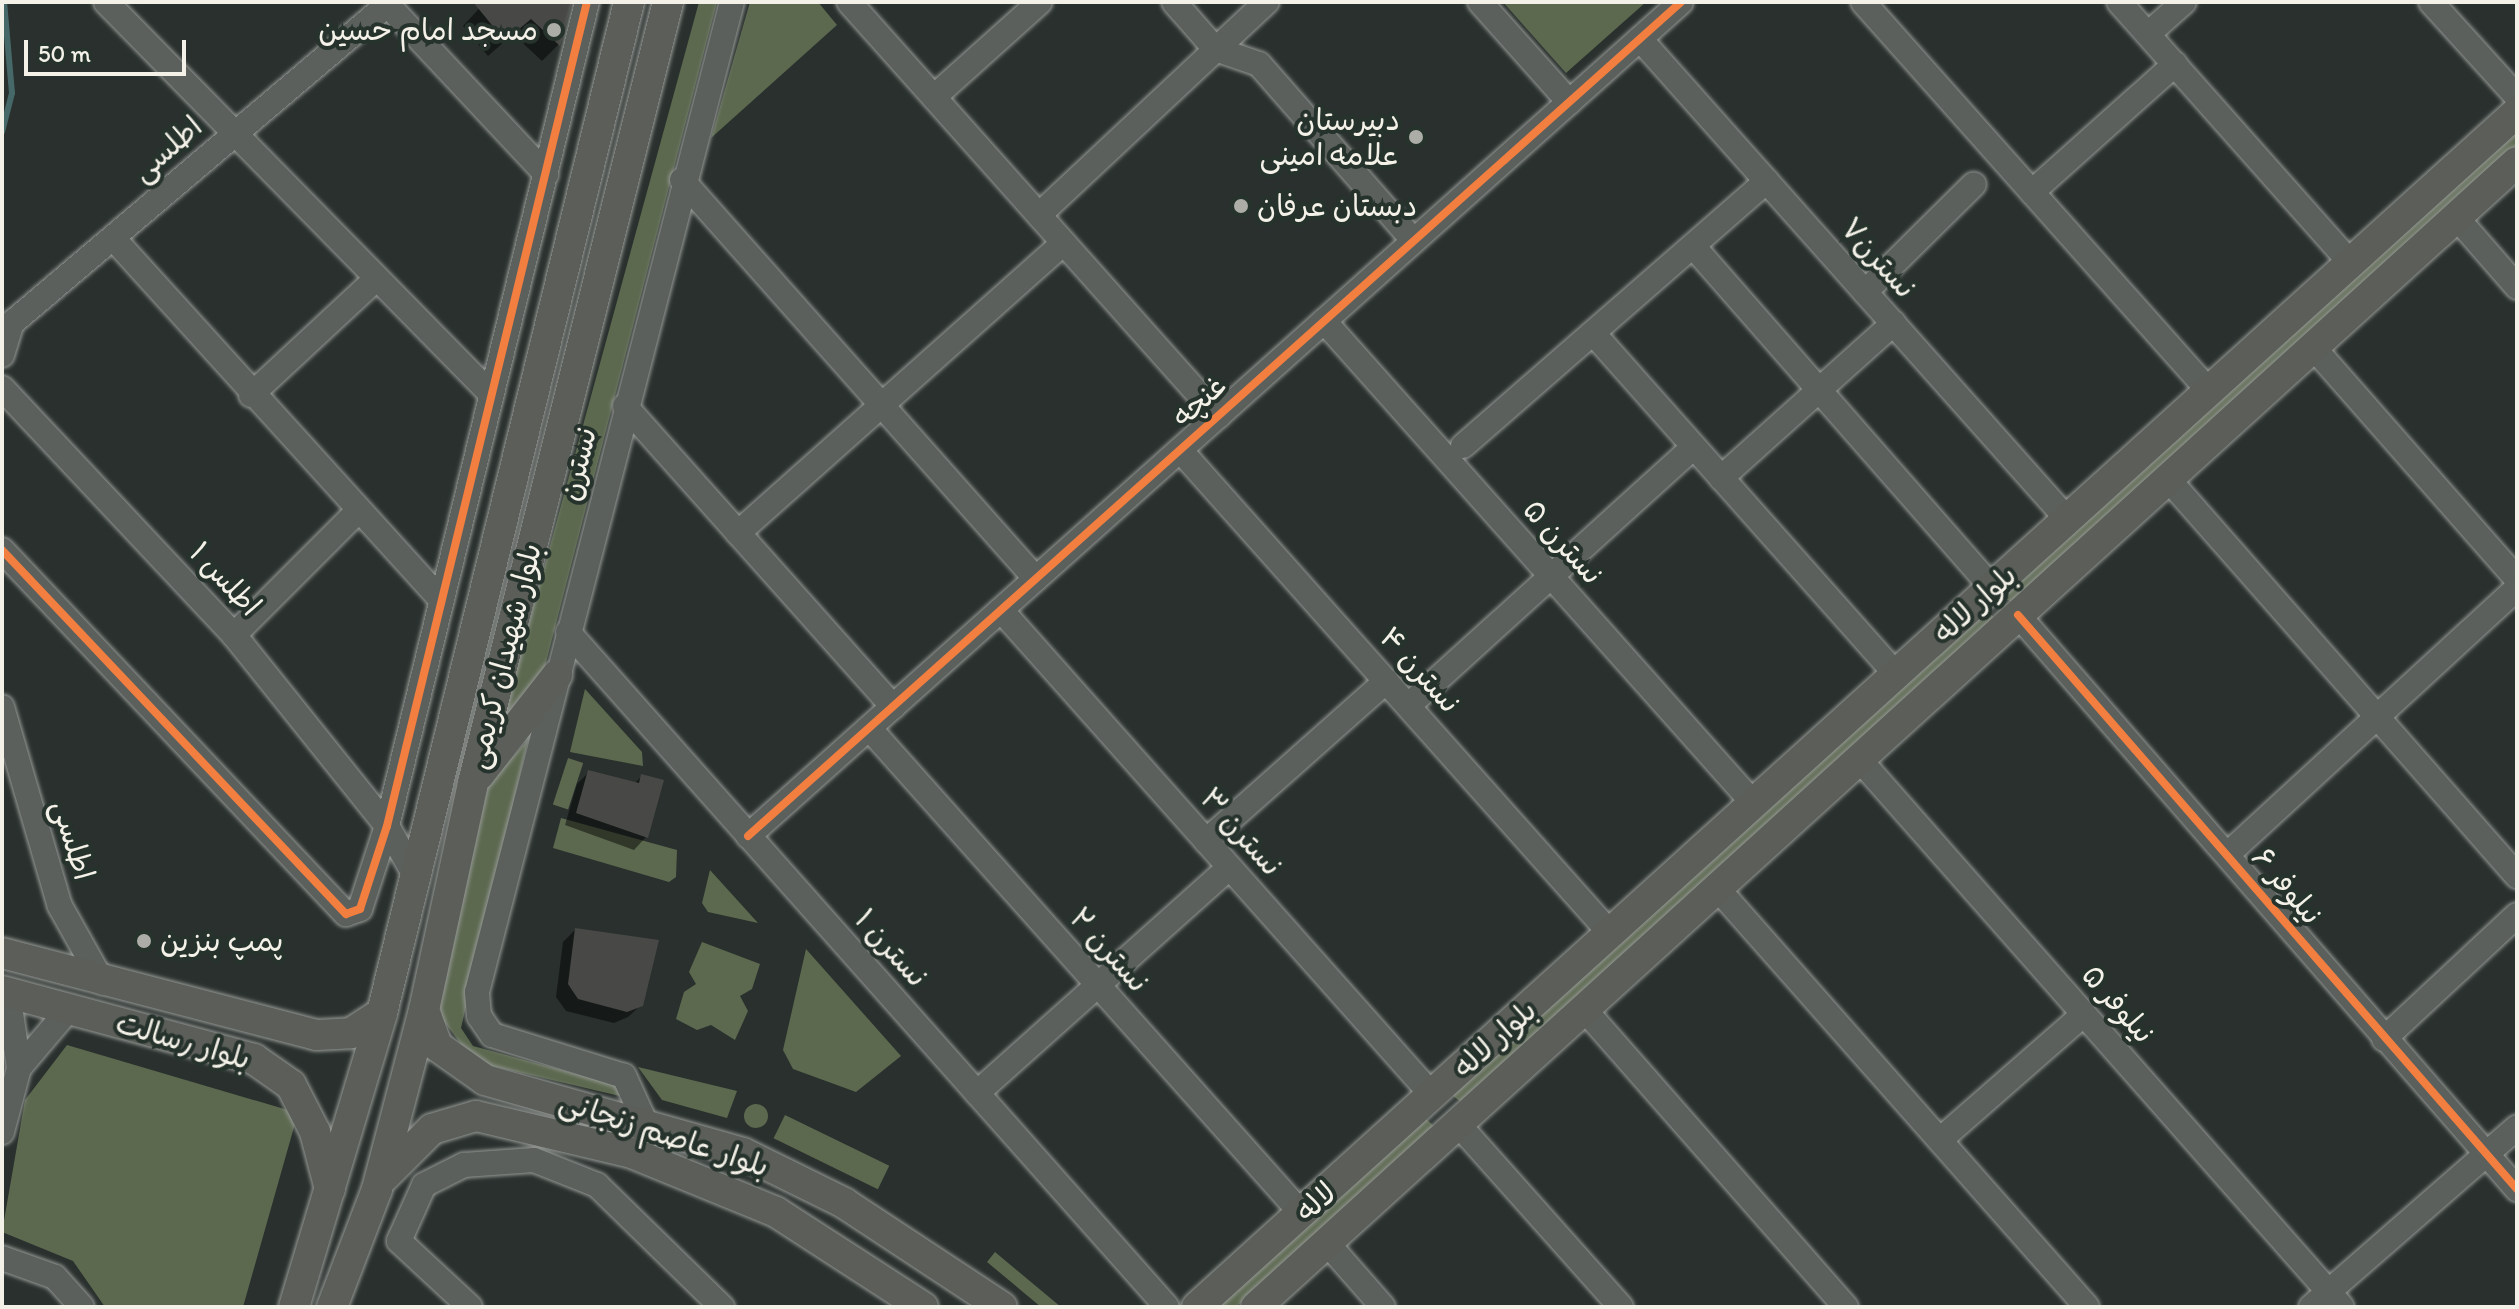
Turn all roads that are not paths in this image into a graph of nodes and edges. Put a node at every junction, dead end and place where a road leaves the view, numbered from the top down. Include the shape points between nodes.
1 (106, 2) edge
2 (587, 2) edge
3 (629, 2) edge
4 (668, 2) edge
5 (732, 2) edge
6 (849, 2) edge
7 (1040, 2) edge
8 (1174, 2) edge
9 (1267, 2) edge
10 (1480, 2) edge
11 (1681, 2) edge
12 (1863, 2) edge
13 (2119, 2) edge
14 (2184, 2) edge
15 (2431, 2) edge
16 (387, 3) edge
17 (2148, 34) junction
18 (1640, 39) junction
19 (1215, 49) junction
20 (2175, 64) junction
21 (934, 97) junction
22 (2517, 97) edge
23 (1569, 102) junction
24 (2517, 112) edge
25 (235, 133) junction
26 (2517, 162) edge
27 (546, 174) junction
28 (682, 180) junction
29 (1767, 181) junction
30 (1974, 184) dead end
31 (2032, 192) junction
32 (1039, 215) junction
33 (2456, 217) junction
34 (113, 238) junction
35 (1414, 241) junction
36 (1063, 243) junction
37 (1693, 246) junction
38 (2351, 263) junction
39 (376, 279) junction
40 (2517, 287) edge
41 (1865, 292) junction
42 (1324, 321) junction
43 (1894, 323) junction
44 (1593, 333) junction
45 (2313, 347) junction
46 (2, 355) edge
47 (2, 388) edge
48 (1819, 390) junction
49 (488, 391) junction
50 (2209, 391) junction
51 (251, 395) junction
52 (881, 405) junction
53 (625, 406) junction
54 (1218, 416) junction
55 (1463, 446) dead end
56 (1694, 447) junction
57 (1180, 450) junction
58 (1721, 478) junction
59 (2168, 479) junction
60 (358, 511) junction
61 (2068, 520) junction
62 (738, 533) junction
63 (2, 550) edge
64 (1551, 576) junction
65 (1036, 579) junction
66 (2517, 579) edge
67 (1992, 588) junction
68 (2517, 588) edge
69 (438, 596) junction
70 (1001, 610) junction
71 (2018, 615) junction
72 (568, 632) junction
73 (234, 635) junction
74 (557, 675) junction
75 (1897, 675) junction
76 (1386, 681) junction
77 (1409, 705) junction
78 (2, 707) edge
79 (893, 707) junction
80 (2375, 715) junction
81 (869, 728) junction
82 (1859, 759) junction
83 (473, 783) junction
84 (1754, 804) junction
85 (387, 826) junction
86 (748, 836) junction
87 (1206, 841) junction
88 (2229, 853) junction
89 (1229, 868) junction
90 (412, 870) junction
91 (2517, 876) edge
92 (1717, 888) junction
93 (2517, 915) edge
94 (1611, 934) junction
95 (2, 953) edge
96 (103, 983) junction
97 (1098, 986) junction
98 (5, 991) edge
99 (69, 1009) junction
100 (1584, 1009) junction
101 (424, 1010) junction
102 (382, 1013) junction
103 (2084, 1014) junction
104 (2384, 1039) junction
105 (19, 1068) junction
106 (977, 1093) junction
107 (1433, 1096) junction
108 (645, 1122) junction
109 (1458, 1124) junction
110 (2517, 1127) edge
111 (2, 1132) edge
112 (1940, 1140) junction
113 (2486, 1154) junction
114 (377, 1189) junction
115 (2517, 1189) edge
116 (331, 1195) junction
117 (1302, 1214) junction
118 (1327, 1243) junction
119 (2, 1258) edge
120 (2327, 1302) edge
121 (82, 1307) edge
122 (294, 1307) edge
123 (332, 1307) edge
124 (470, 1307) edge
125 (722, 1307) edge
126 (923, 1307) edge
127 (1002, 1307) edge
128 (1167, 1307) edge
129 (1197, 1307) edge
130 (1256, 1307) edge
131 (1383, 1307) edge
132 (1621, 1307) edge
133 (1846, 1307) edge
134 (2087, 1307) edge

1 - 25 street
2 - 27 street
3 - 90 main road, بلوار شهیدان کریمی
4 - 83 main road, بلوار شهیدان کریمی
5 - 28 street, نسترن
6 - 21 street
7 - 21 street
8 - 19 street
9 - 19 street
10 - 23 street
11 - 18 street, غنچه
12 - 31 street
13 - 17 street
14 - 17 street
15 - 22 street
16 - 25 street, اطلسی
16 - 27 street
17 - 20 street
18 - 23 street, غنچه
18 - 29 street, نسترن۷
19 - 32 street
19 - 35 street via 1259,64
20 - 31 street
20 - 38 street
21 - 32 street
23 - 35 street, غنچه
24 - 38 main road, بلوار لاله
25 - 34 street, اطلسی
25 - 39 street
26 - 33 main road, بلوار لاله
27 - 49 street
28 - 52 street
28 - 53 street, نسترن
29 - 37 street
29 - 41 street, نسترن۷
30 - 41 street
31 - 50 street
32 - 36 street
33 - 40 street
33 - 45 main road, بلوار لاله
34 - 46 street, اطلسی via 12,323
34 - 51 street
35 - 42 street, غنچه
36 - 52 street
36 - 54 street
37 - 44 street
37 - 48 street
38 - 50 main road, بلوار لاله
39 - 49 street
39 - 51 street
41 - 43 street, نسترن۷
42 - 54 street, غنچه
42 - 64 street, نسترن ۵
43 - 48 street
43 - 61 street, نسترن۷
44 - 55 street
44 - 56 street
45 - 59 main road, بلوار لاله
45 - 66 street
47 - 73 street, اطلس ۱
48 - 58 street
48 - 67 street
49 - 69 street
50 - 61 main road, بلوار لاله
51 - 60 street
52 - 62 street
52 - 65 street
53 - 62 street
53 - 72 street, نسترن
54 - 57 street, غنچه
56 - 58 street
56 - 64 street
57 - 65 street, غنچه
57 - 76 street, نسترن ۴
58 - 75 street
59 - 71 main road, بلوار لاله
59 - 80 street
60 - 69 street
60 - 73 street
61 - 67 main road, بلوار لاله
62 - 79 street
63 - 85 street via 346,914 360,909
64 - 77 street
64 - 84 street, نسترن ۵
65 - 70 street, غنچه
67 - 71 main road
67 - 75 main road, بلوار لاله
68 - 80 street
69 - 85 street
70 - 79 street, غنچه
70 - 87 street, نسترن ۳
71 - 82 main road, بلوار لاله
71 - 88 street, نیلوفر ۶
72 - 74 street, نسترن
72 - 86 street, نسترن ۱
73 - 85 street, اطلس ۱
74 - 83 main road
74 - 108 street, نسترن via 477,992 479,1016 492,1035 512,1047 624,1076
75 - 84 main road, بلوار لاله
76 - 77 street, نسترن ۴
76 - 87 street
77 - 94 street, نسترن ۴
78 - 96 street, اطلسی via 60,906
79 - 81 street, غنچه
80 - 88 street
80 - 91 street
81 - 86 street, غنچه
81 - 97 street, نسترن ۲
82 - 92 main road, بلوار لاله
82 - 103 street, نیلوفر ۵
83 - 101 main road, بلوار شهیدان کریمی
84 - 94 main road, بلوار لاله
85 - 90 street, اطلس ۱
86 - 106 street, نسترن ۱
87 - 89 street, نسترن ۳
88 - 104 street, نیلوفر ۶
89 - 97 street
89 - 107 street, نسترن ۳
90 - 102 main road, بلوار شهیدان کریمی
92 - 100 main road, بلوار لاله
92 - 112 street
93 - 104 street
94 - 107 main road, بلوار لاله
95 - 96 main road, بلوار رسالت
96 - 102 main road, بلوار رسالت via 334,1037
97 - 106 street
97 - 117 street, نسترن ۲
98 - 99 main road, بلوار رسالت
98 - 105 street
99 - 105 street
99 - 116 main road, بلوار رسالت via 254,1059 275,1073 291,1085 315,1132
100 - 109 main road, بلوار لاله
100 - 133 street
101 - 108 main road, بلوار عاصم زنجانی via 437,1046 485,1080
101 - 114 main road, بلوار شهیدان کریمی
102 - 116 main road, بلوار شهیدان کریمی
103 - 112 street
103 - 120 street, نیلوفر ۵
104 - 113 street, نیلوفر ۶
105 - 111 street
106 - 128 street, نسترن ۱
107 - 109 main road
107 - 117 main road, لاله
108 - 127 main road, بلوار عاصم زنجانی via 743,1153 844,1203
109 - 118 main road, لاله
109 - 132 street
110 - 113 street
112 - 134 street
113 - 115 street, نیلوفر ۶
113 - 120 street
114 - 123 main road, بلوار شهیدان کریمی
114 - 126 main road, بلوار عاصم زنجانی via 412,1144 476,1116 632,1153 727,1187 826,1240
116 - 122 main road, بلوار شهیدان کریمی
117 - 129 main road, لاله
118 - 130 main road, لاله
118 - 131 street
119 - 121 street via 55,1277
124 - 125 street via 399,1241 424,1185 464,1165 534,1160 597,1185

